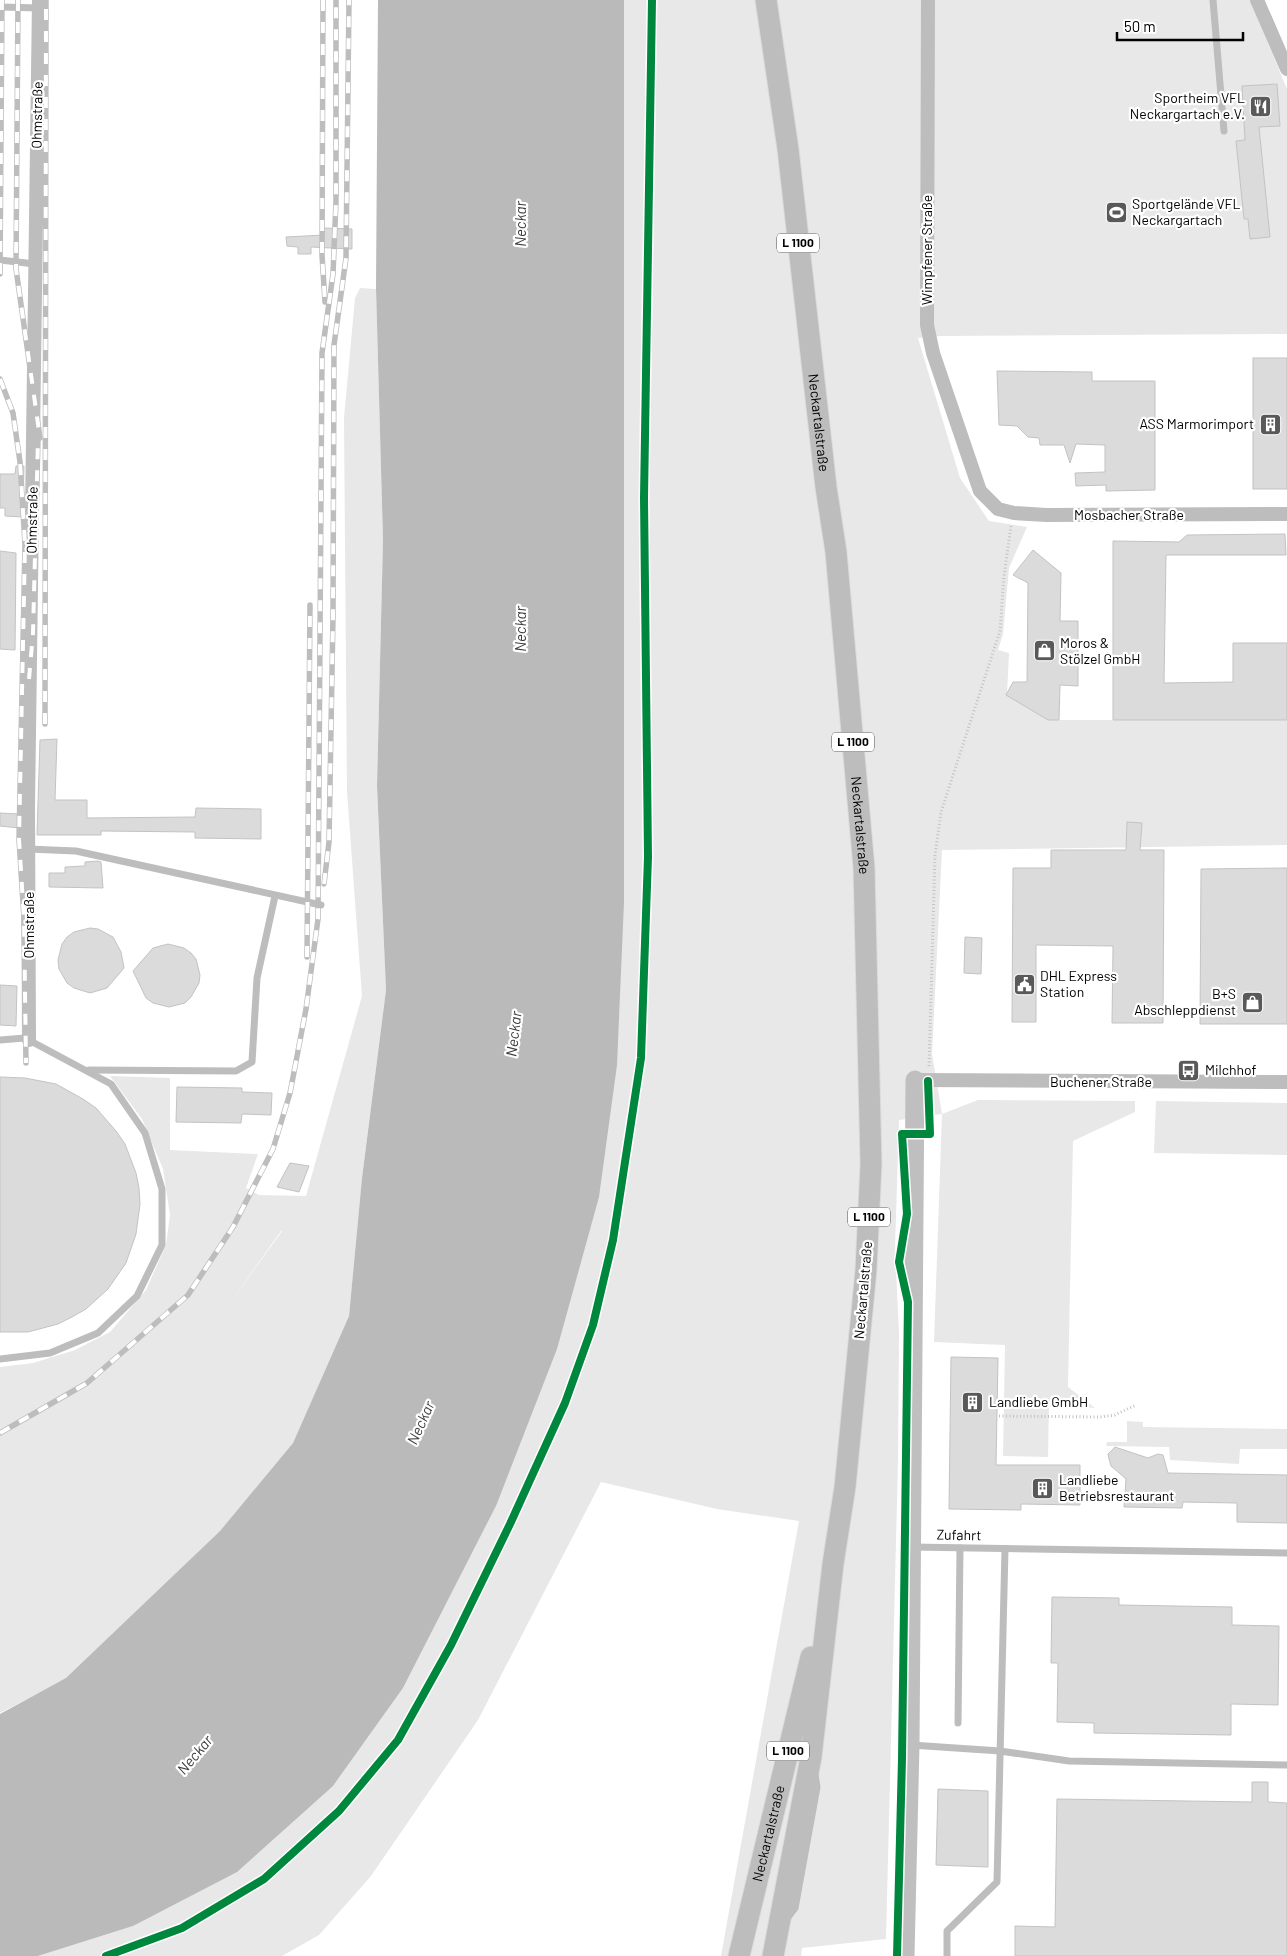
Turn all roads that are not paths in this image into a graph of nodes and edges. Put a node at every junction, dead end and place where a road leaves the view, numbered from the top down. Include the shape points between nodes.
1 (766, 0) edge
2 (928, 0) edge
3 (1212, 0) edge
4 (1257, 0) edge
5 (39, 4) edge
6 (0, 7) edge
7 (1287, 69) edge
8 (1224, 131) dead end
9 (0, 260) edge
10 (35, 264) junction
11 (980, 491) joint
12 (1287, 514) edge
13 (28, 849) junction
14 (275, 896) junction
15 (321, 905) dead end
16 (0, 1040) edge
17 (29, 1040) junction
18 (86, 1070) junction
19 (922, 1081) joint
20 (1287, 1082) edge
21 (0, 1359) edge
22 (912, 1548) junction
23 (960, 1548) junction
24 (1005, 1548) junction
25 (1287, 1553) edge
26 (833, 1564) junction
27 (958, 1723) dead end
28 (910, 1745) junction
29 (1000, 1751) junction
30 (1287, 1765) edge
31 (738, 1956) edge
32 (773, 1956) edge
33 (905, 1956) edge
34 (947, 1956) edge

1 - 26 main road, Neckartalstraße / L 1100 via 788,149 836,552 864,868 871,1164 866,1270 846,1487
2 - 11 street, Wimpfener Straße via 927,325
3 - 8 lane
4 - 7 street
5 - 6 lane
5 - 10 street, Ohmstraße
9 - 10 lane
10 - 13 street, Ohmstraße
11 - 12 street, Mosbacher Straße via 998,509 1014,513
13 - 14 lane via 76,851
13 - 17 street, Ohmstraße
14 - 15 lane
14 - 18 lane via 257,978 252,1062 236,1071
16 - 17 lane
17 - 18 lane
18 - 21 lane via 111,1084 145,1133 162,1189 162,1245 137,1296 98,1333 50,1353
19 - 20 street, Buchener Straße
19 - 22 street
22 - 23 lane, Zufahrt
22 - 28 street
23 - 24 lane, Zufahrt
23 - 27 lane
24 - 25 lane, Zufahrt
24 - 29 lane
26 - 31 main road, Neckartalstraße / L 1100
26 - 32 main road, Neckartalstraße / L 1100 via 811,1757
28 - 29 lane
28 - 33 street
29 - 30 lane via 1069,1762
29 - 34 lane via 997,1882 947,1931

